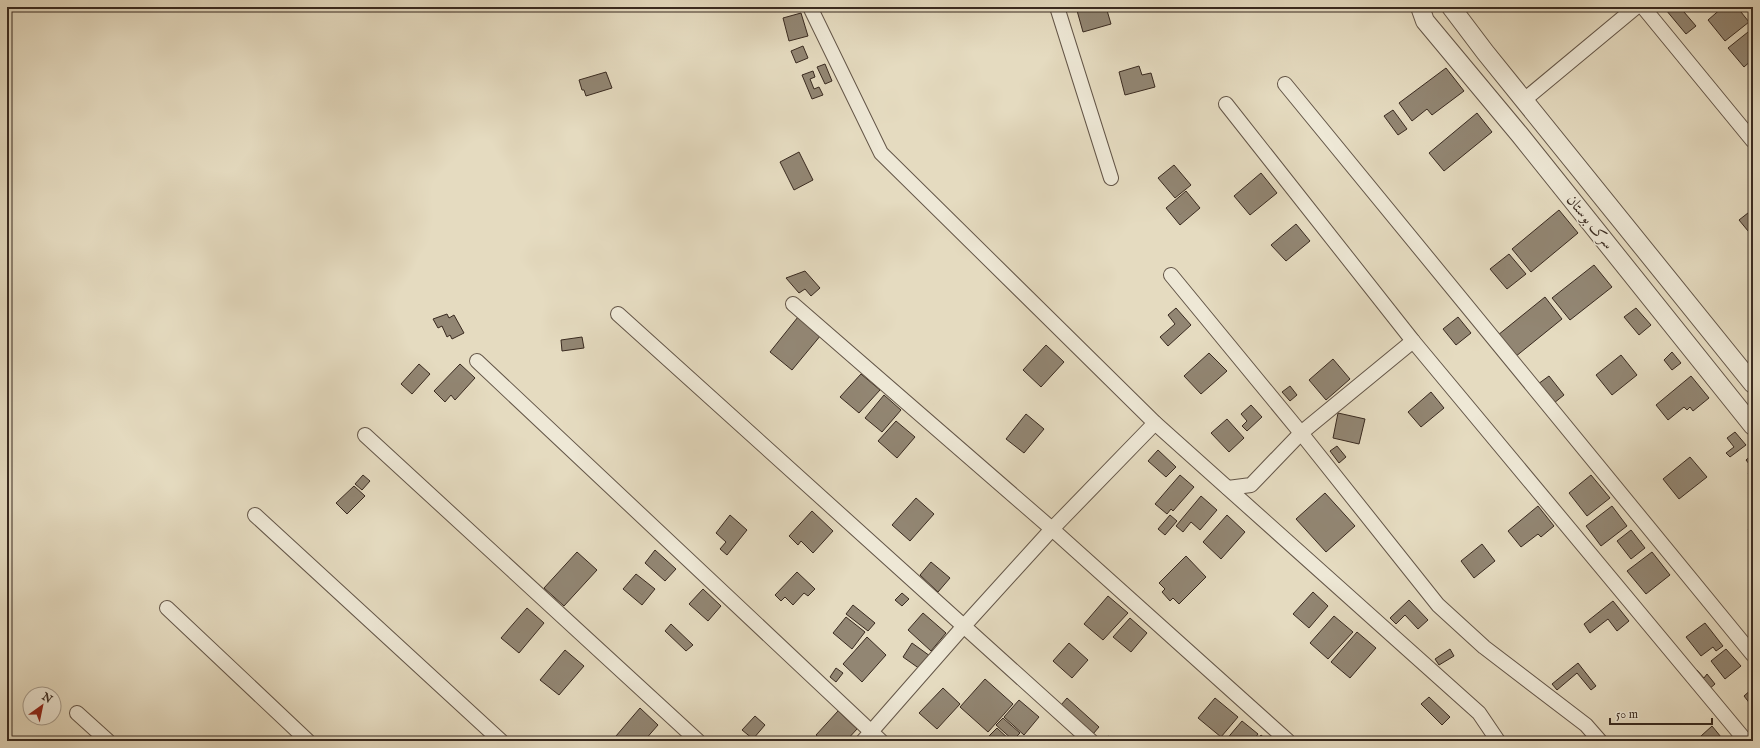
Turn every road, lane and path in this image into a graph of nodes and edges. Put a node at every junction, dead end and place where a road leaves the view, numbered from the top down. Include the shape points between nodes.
1 (810, 7) edge
2 (1057, 7) edge
3 (1636, 7) edge
4 (1643, 7) edge
5 (1452, 9) edge
6 (1422, 14) edge
7 (1285, 84) dead end
8 (1524, 100) junction
9 (1226, 104) dead end
10 (1753, 141) edge
11 (1111, 178) dead end
12 (1171, 275) dead end
13 (793, 304) dead end
14 (618, 314) dead end
15 (1413, 340) junction
16 (477, 360) dead end
17 (1753, 384) edge
18 (1155, 423) junction
19 (1753, 426) edge
20 (1301, 433) junction
21 (365, 435) dead end
22 (1228, 488) junction
23 (255, 515) dead end
24 (1052, 529) junction
25 (167, 608) dead end
26 (963, 627) junction
27 (1753, 655) edge
28 (76, 713) dead end
29 (871, 738) edge
30 (108, 741) edge
31 (308, 741) edge
32 (501, 741) edge
33 (698, 741) edge
34 (1091, 741) edge
35 (1288, 741) edge
36 (1498, 741) edge
37 (1600, 741) edge
38 (1746, 741) edge

1 - 18 street via 881,153
2 - 11 street
3 - 8 street
4 - 10 street
5 - 6 street
5 - 8 street, سرک بوستان
6 - 19 street, سرک بوستان
7 - 27 street
8 - 17 street, سرک بوستان
9 - 15 street
12 - 20 street
13 - 24 street
14 - 26 street
15 - 20 street
15 - 38 street
16 - 29 street
18 - 22 street
18 - 24 street
20 - 22 street via 1251,485
20 - 37 street via 1438,605 1484,647 1586,725
21 - 33 street
22 - 36 street via 1479,713
23 - 32 street
24 - 26 street
24 - 35 street
25 - 31 street
26 - 29 street
26 - 34 street
28 - 30 street

